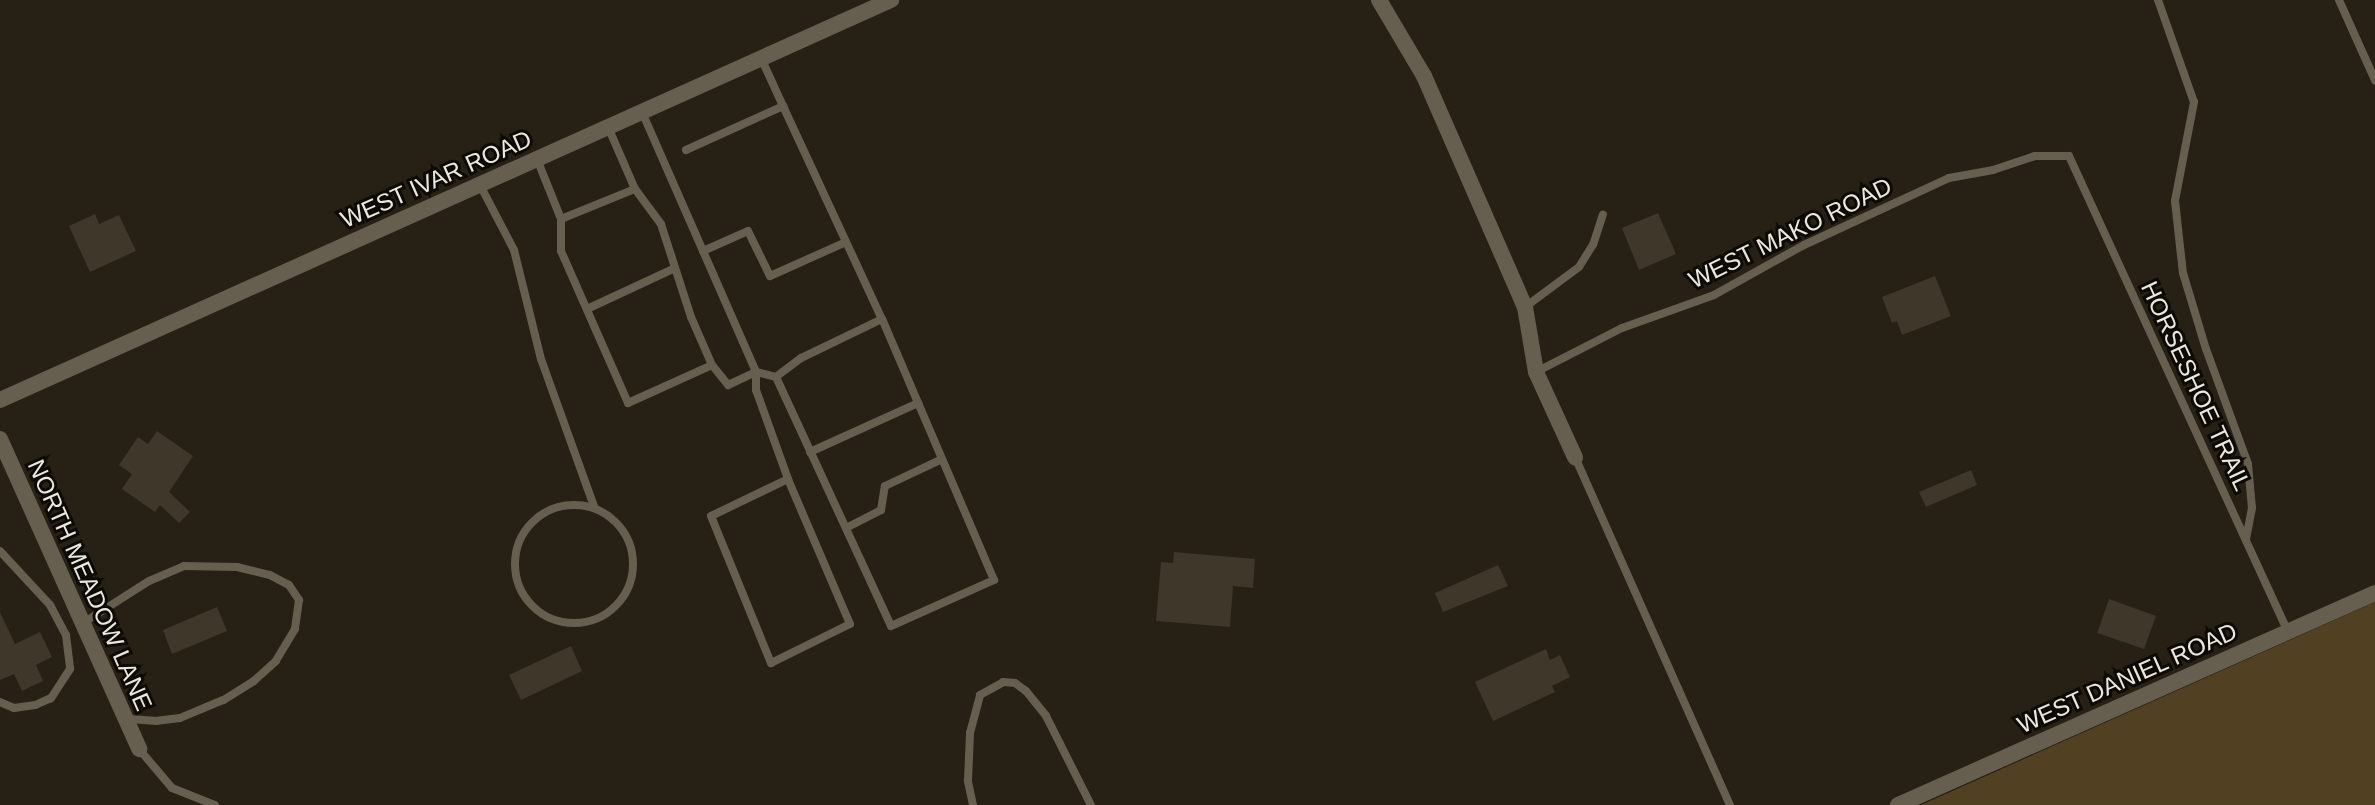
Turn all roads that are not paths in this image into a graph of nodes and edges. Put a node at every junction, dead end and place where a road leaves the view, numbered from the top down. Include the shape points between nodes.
1 (891, 0) edge
2 (1379, 0) edge
3 (2158, 0) edge
4 (2340, 1) edge
5 (761, 58) junction
6 (2375, 80) edge
7 (783, 106) junction
8 (642, 112) junction
9 (608, 127) junction
10 (686, 150) dead end
11 (2069, 156) joint
12 (537, 159) junction
13 (480, 185) junction
14 (635, 189) junction
15 (1603, 215) dead end
16 (561, 219) junction
17 (846, 242) junction
18 (703, 251) junction
19 (675, 268) junction
20 (1525, 307) junction
21 (587, 309) junction
22 (883, 320) junction
23 (712, 365) junction
24 (756, 372) junction
25 (1536, 372) junction
26 (776, 377) junction
27 (0, 400) edge
28 (918, 403) junction
29 (0, 439) edge
30 (810, 452) junction
31 (1575, 457) joint
32 (942, 459) junction
33 (788, 479) junction
34 (594, 506) junction
35 (846, 528) junction
36 (2246, 538) junction
37 (0, 551) edge
38 (2375, 593) edge
39 (83, 623) junction
40 (2288, 632) junction
41 (0, 702) edge
42 (126, 719) junction
43 (139, 749) joint
44 (215, 805) edge
45 (973, 805) edge
46 (1091, 805) edge
47 (1730, 805) edge
48 (1898, 805) edge

1 - 5 street, WEST IVAR ROAD
2 - 20 street via 1424,76
3 - 36 lane via 2194,102 2175,201 2183,273 2248,464 2252,508
4 - 6 lane
5 - 7 lane
5 - 8 street, WEST IVAR ROAD
7 - 10 lane
7 - 17 lane
8 - 9 street, WEST IVAR ROAD
8 - 18 lane
9 - 12 street, WEST IVAR ROAD
9 - 14 lane
11 - 25 lane, WEST MAKO ROAD via 2035,156 1949,178 1804,245 1714,295 1622,328
11 - 36 lane, HORSESHOE TRAIL
12 - 13 street, WEST IVAR ROAD
12 - 16 lane
13 - 27 street, WEST IVAR ROAD
13 - 34 lane via 514,250 541,359
14 - 16 lane
14 - 19 lane via 661,224
15 - 20 lane via 1593,246 1579,267
16 - 21 lane via 561,251
17 - 18 lane via 769,276 748,231
17 - 22 lane
18 - 24 lane
19 - 21 lane
19 - 23 lane
20 - 25 street
21 - 23 lane via 628,403
22 - 26 lane via 801,358
22 - 28 lane
23 - 24 lane via 727,385
24 - 26 lane
24 - 33 lane via 757,390
25 - 31 street
26 - 30 lane
28 - 30 lane
28 - 32 lane
29 - 39 street, NORTH MEADOW LANE
30 - 35 lane
31 - 47 lane
32 - 35 lane via 885,486 881,510
32 - 35 lane via 994,580 891,626
33 - 33 lane via 711,516 771,663 850,624
34 - 34 lane via 619,524 629,540 634,558 632,578 625,595 596,619 558,622 525,599 516,580 518,540 546,510 566,504
36 - 40 lane, HORSESHOE TRAIL
37 - 41 lane via 50,605 66,635 70,668 51,698 15,708
38 - 40 street, WEST DANIEL ROAD
39 - 42 street, NORTH MEADOW LANE
39 - 42 lane via 149,581 184,566 237,567 270,575 289,585 299,600 295,629 276,661 254,681 180,718
40 - 48 street, WEST DANIEL ROAD
42 - 43 street, NORTH MEADOW LANE
43 - 44 lane via 172,788
45 - 46 lane via 968,781 970,733 980,695 1003,682 1026,691 1046,716

